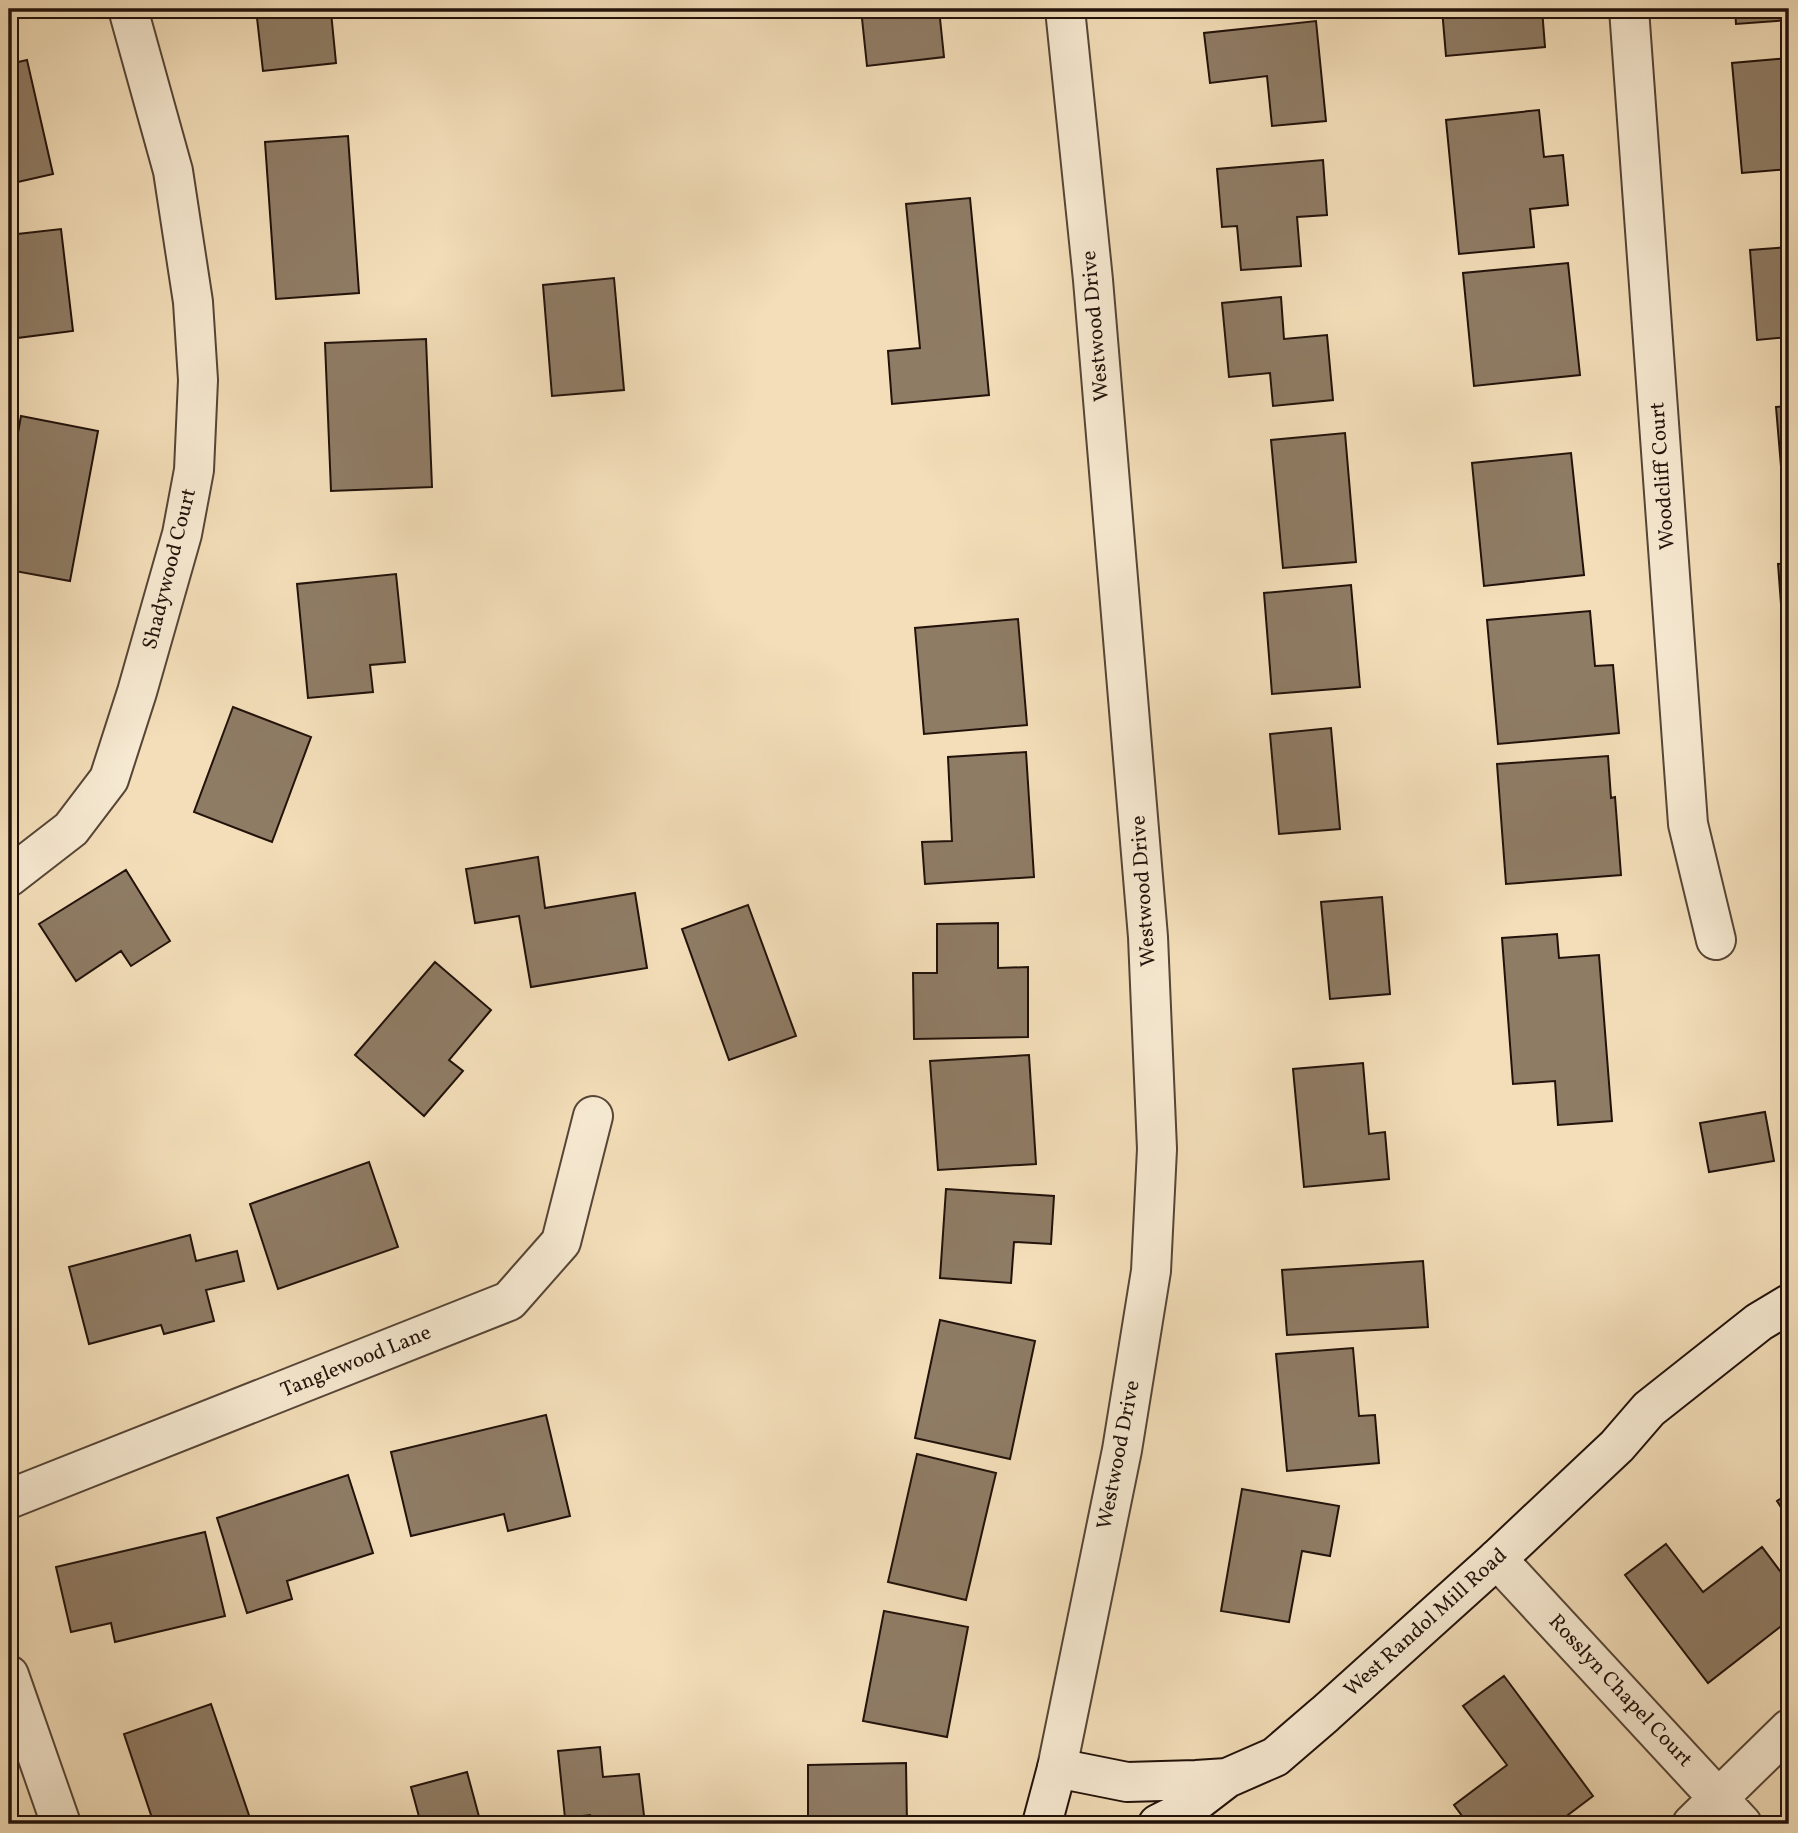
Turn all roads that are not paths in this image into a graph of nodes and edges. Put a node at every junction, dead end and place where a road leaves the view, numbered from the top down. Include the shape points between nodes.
1 (128, 9) edge
2 (1065, 9) edge
3 (1629, 9) edge
4 (9, 877) edge
5 (1716, 940) dead end
6 (593, 1116) dead end
7 (1789, 1304) edge
8 (9, 1499) edge
9 (1497, 1559) junction
10 (9, 1675) edge
11 (1789, 1729) edge
12 (1056, 1768) junction
13 (1227, 1778) junction
14 (1730, 1811) edge
15 (61, 1824) edge
16 (1042, 1824) edge
17 (1158, 1824) edge
18 (1692, 1824) edge

1 - 4 street, Shadywood Court via 173,171 193,302 198,380 194,470 182,534 109,779 71,829
2 - 12 street, Westwood Drive via 1093,279 1148,937 1157,1149 1151,1271 1125,1436
3 - 5 street, Woodcliff Court via 1688,824
6 - 8 street, Tanglewood Lane via 561,1242 509,1301
7 - 9 street, West Randol Mill Road via 1759,1322 1649,1409 1617,1446
9 - 13 street, West Randol Mill Road via 1275,1757
9 - 14 street, Rosslyn Chapel Court
10 - 15 street
11 - 14 street
12 - 13 street, West Randol Mill Road via 1127,1782
12 - 16 street
13 - 17 street via 1184,1811
14 - 18 street

